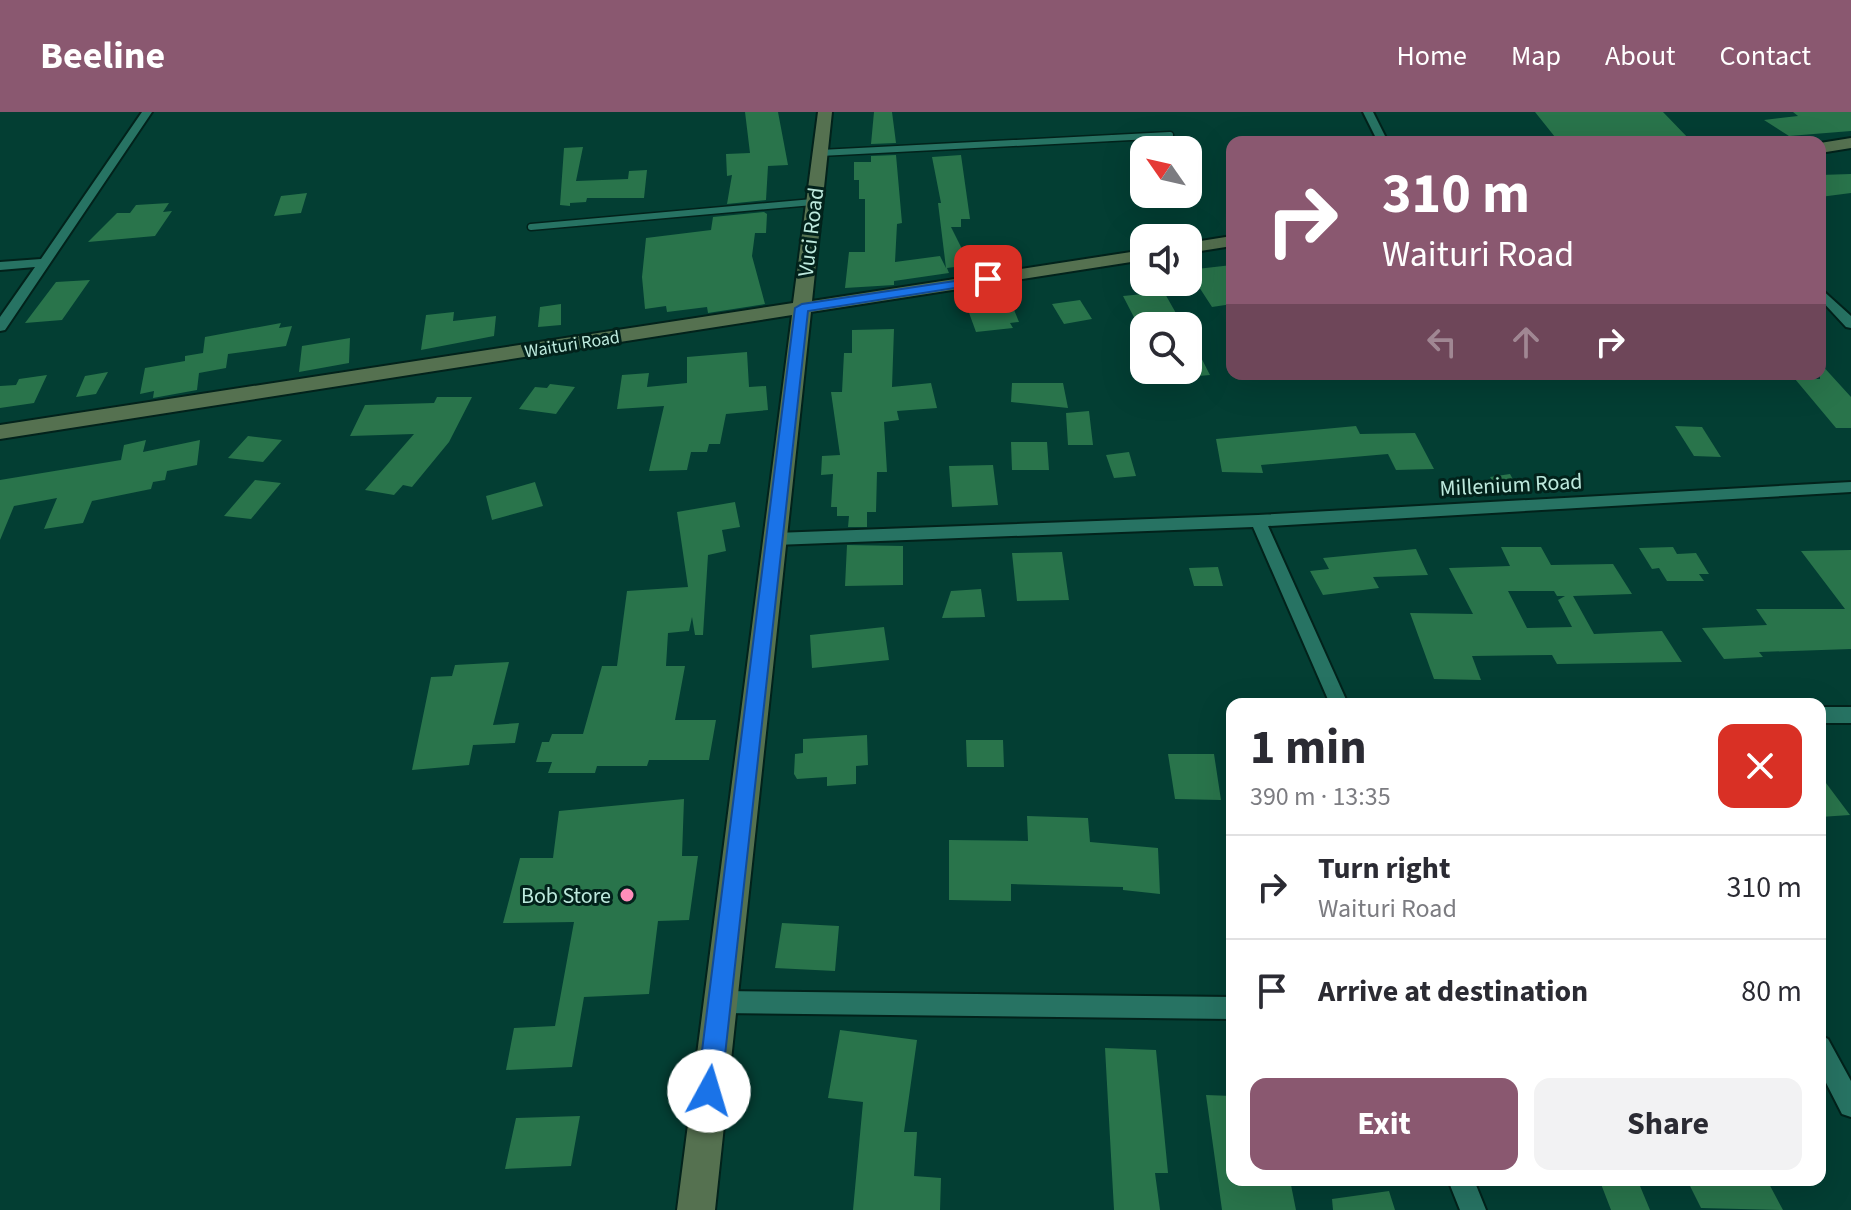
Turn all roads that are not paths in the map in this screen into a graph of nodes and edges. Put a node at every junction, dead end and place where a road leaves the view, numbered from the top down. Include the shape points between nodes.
1 (147, 112) edge
2 (825, 112) edge
3 (1368, 112) edge
4 (1170, 135) dead end
5 (1380, 136) edge
6 (1851, 143) edge
7 (1826, 147) edge
8 (820, 153) junction
9 (813, 202) junction
10 (531, 227) dead end
11 (1226, 242) edge
12 (1202, 246) edge
13 (1130, 257) edge
14 (45, 262) junction
15 (0, 266) edge
16 (1826, 298) edge
17 (802, 308) junction
18 (1851, 324) edge
19 (0, 327) edge
20 (0, 432) edge
21 (1851, 487) edge
22 (1258, 521) junction
23 (775, 539) junction
24 (1336, 698) edge
25 (1826, 715) edge
26 (1851, 715) edge
27 (719, 1002) junction
28 (1226, 1008) edge
29 (1826, 1058) edge
30 (1851, 1105) edge
31 (1463, 1186) edge
32 (696, 1210) edge
33 (1473, 1210) edge

1 - 14 street
2 - 8 main road, Vuci Road
3 - 5 street
4 - 8 lane
6 - 7 main road
8 - 9 main road, Vuci Road
9 - 10 lane
9 - 17 main road, Vuci Road
11 - 12 main road
13 - 17 main road, Waituri Road
14 - 15 street
14 - 19 street
16 - 18 street
17 - 20 main road, Waituri Road
17 - 23 main road, Vuci Road
21 - 22 street, Millenium Road
22 - 23 street, Millenium Road
22 - 24 street
23 - 27 main road, Vuci Road
25 - 26 street
27 - 28 street
27 - 32 main road, Vuci Road
29 - 30 street
31 - 33 street

